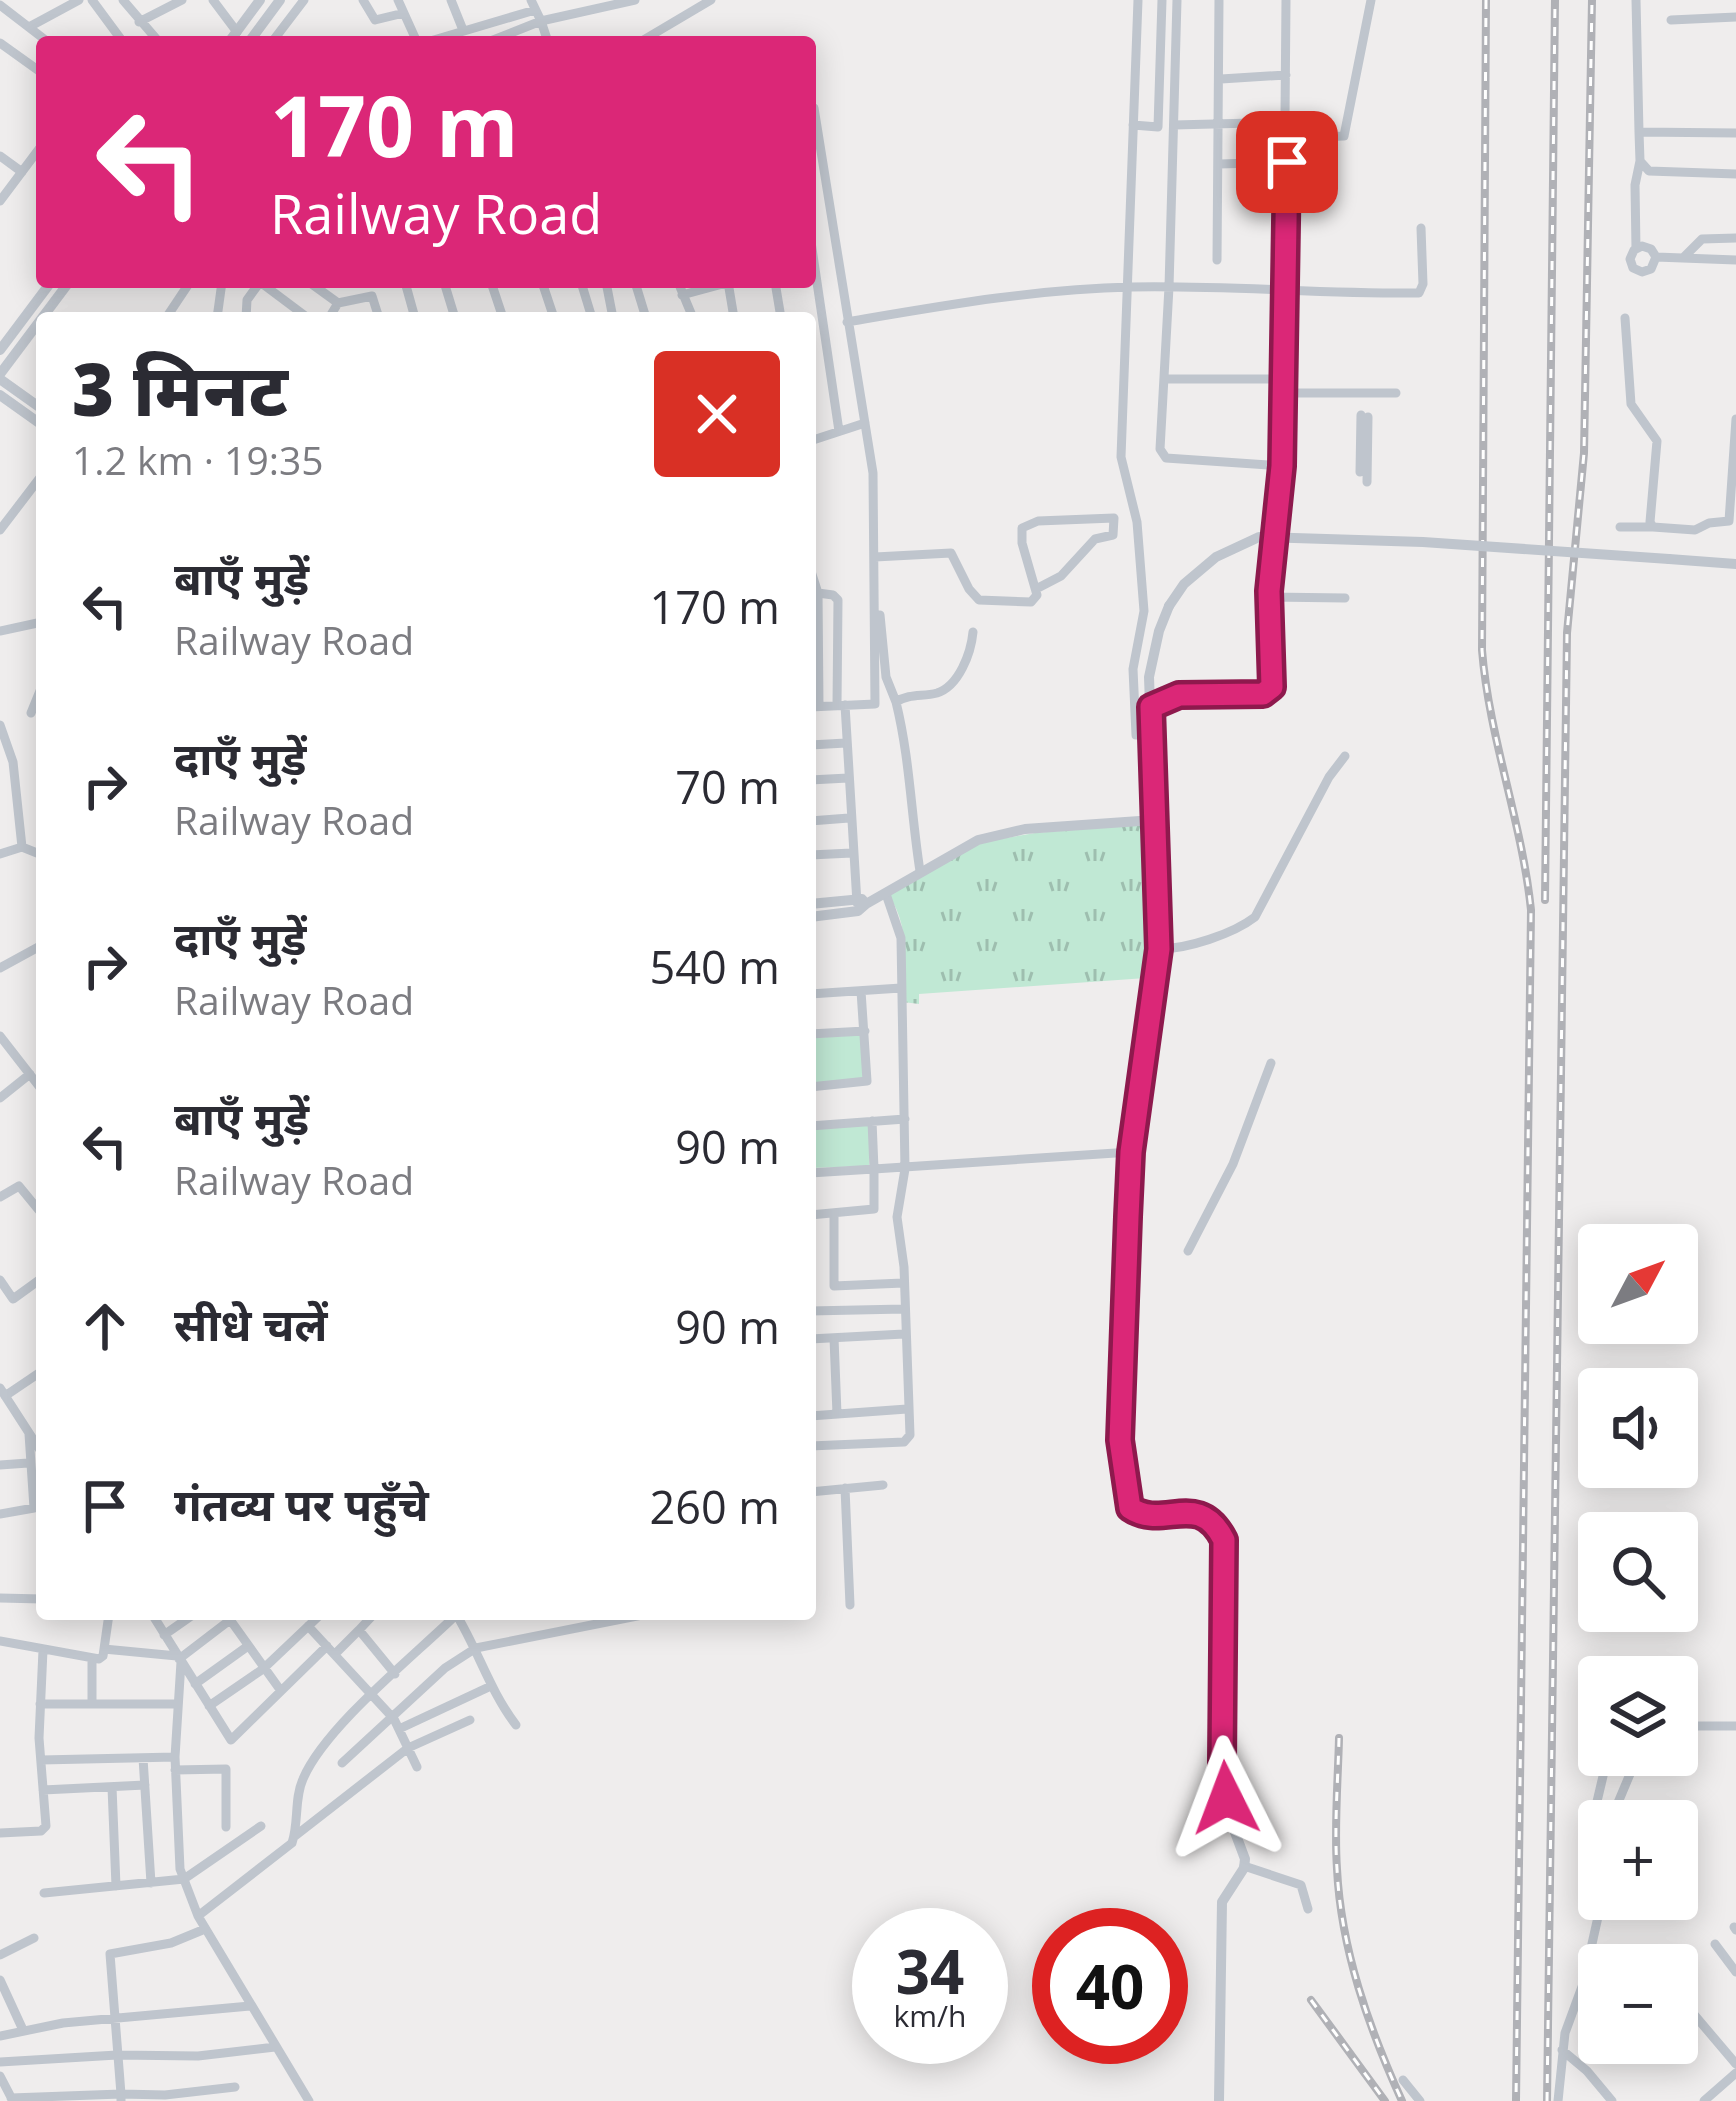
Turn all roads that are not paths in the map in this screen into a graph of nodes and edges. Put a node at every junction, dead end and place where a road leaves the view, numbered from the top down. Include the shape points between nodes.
1 (80, 0) edge
2 (92, 0) edge
3 (123, 0) edge
4 (182, 0) edge
5 (213, 0) edge
6 (260, 0) edge
7 (280, 0) edge
8 (304, 0) edge
9 (363, 0) edge
10 (398, 0) edge
11 (451, 0) edge
12 (574, 0) edge
13 (634, 0) edge
14 (712, 0) edge
15 (1138, 0) edge
16 (1162, 0) edge
17 (1177, 0) edge
18 (1219, 0) edge
19 (1286, 0) edge
20 (1371, 0) edge
21 (1636, 0) edge
22 (3, 6) edge
23 (535, 10) edge
24 (404, 13) junction
25 (577, 13) junction
26 (1736, 17) edge
27 (1671, 20) dead end
28 (139, 22) junction
29 (29, 27) junction
30 (465, 29) junction
31 (40, 36) edge
32 (119, 36) edge
33 (153, 36) edge
34 (232, 36) edge
35 (234, 36) edge
36 (253, 36) edge
37 (277, 36) edge
38 (414, 36) edge
39 (445, 36) edge
40 (468, 36) edge
41 (497, 36) edge
42 (650, 36) edge
43 (2, 49) edge
44 (36, 69) edge
45 (1286, 76) junction
46 (1221, 79) junction
47 (816, 121) edge
48 (1287, 122) junction
49 (1133, 125) junction
50 (1174, 126) junction
51 (1220, 126) junction
52 (1158, 127) junction
53 (1639, 132) junction
54 (1736, 133) edge
55 (1287, 138) junction
56 (36, 153) edge
57 (0, 156) edge
58 (1640, 161) junction
59 (1287, 162) junction
60 (1219, 164) junction
61 (22, 172) junction
62 (1736, 174) edge
63 (0, 201) edge
64 (1421, 228) dead end
65 (1736, 238) edge
66 (1636, 249) junction
67 (1656, 257) junction
68 (1683, 258) junction
69 (1217, 260) dead end
70 (1736, 260) edge
71 (1169, 286) junction
72 (1128, 287) junction
73 (46, 288) edge
74 (268, 288) edge
75 (318, 288) edge
76 (371, 288) edge
77 (680, 288) edge
78 (707, 288) edge
79 (816, 288) edge
80 (1285, 290) junction
81 (682, 295) junction
82 (372, 296) junction
83 (338, 303) junction
84 (29, 311) junction
85 (300, 312) edge
86 (333, 312) edge
87 (378, 312) edge
88 (690, 312) edge
89 (36, 317) edge
90 (1625, 318) dead end
91 (847, 322) junction
92 (36, 326) edge
93 (0, 350) edge
94 (0, 376) edge
95 (1164, 379) junction
96 (1282, 379) junction
97 (1282, 393) junction
98 (1396, 393) dead end
99 (2, 400) edge
100 (36, 404) edge
101 (1736, 419) edge
102 (36, 421) edge
103 (865, 423) junction
104 (839, 431) junction
105 (816, 439) edge
106 (1282, 466) junction
107 (1360, 472) dead end
108 (1367, 482) dead end
109 (36, 484) edge
110 (1620, 526) dead end
111 (1653, 527) junction
112 (0, 530) edge
113 (874, 557) junction
114 (1736, 565) edge
115 (875, 577) junction
116 (816, 587) edge
117 (1036, 589) junction
118 (818, 593) junction
119 (1269, 597) junction
120 (1346, 598) dead end
121 (36, 623) edge
122 (0, 631) edge
123 (973, 632) dead end
124 (816, 650) edge
125 (36, 701) edge
126 (1150, 702) junction
127 (896, 703) junction
128 (841, 705) junction
129 (816, 706) edge
130 (31, 713) dead end
131 (0, 725) edge
132 (847, 743) junction
133 (816, 745) edge
134 (1345, 756) dead end
135 (848, 778) junction
136 (816, 780) edge
137 (849, 818) junction
138 (816, 820) edge
139 (1154, 820) junction
140 (22, 847) junction
141 (36, 853) edge
142 (852, 853) junction
143 (0, 854) edge
144 (816, 855) edge
145 (920, 871) junction
146 (886, 894) junction
147 (816, 904) edge
148 (861, 906) junction
149 (816, 915) edge
150 (36, 948) edge
151 (1159, 949) junction
152 (0, 968) edge
153 (901, 988) junction
154 (861, 991) junction
155 (816, 994) edge
156 (865, 1030) junction
157 (816, 1034) edge
158 (0, 1036) edge
159 (1271, 1063) dead end
160 (30, 1074) junction
161 (36, 1082) edge
162 (816, 1086) edge
163 (0, 1098) edge
164 (904, 1119) junction
165 (872, 1121) junction
166 (816, 1126) edge
167 (1131, 1152) junction
168 (874, 1169) junction
169 (905, 1169) junction
170 (816, 1173) edge
171 (0, 1198) edge
172 (36, 1207) edge
173 (834, 1214) junction
174 (816, 1215) edge
175 (1188, 1251) dead end
176 (0, 1281) edge
177 (36, 1282) edge
178 (903, 1283) junction
179 (834, 1286) junction
180 (904, 1309) junction
181 (816, 1310) edge
182 (835, 1310) junction
183 (904, 1334) junction
184 (834, 1338) junction
185 (816, 1339) edge
186 (36, 1374) edge
187 (3, 1392) edge
188 (907, 1409) junction
189 (15, 1412) junction
190 (0, 1413) edge
191 (836, 1414) junction
192 (816, 1416) edge
193 (29, 1434) junction
194 (36, 1445) edge
195 (816, 1446) edge
196 (28, 1462) junction
197 (0, 1465) edge
198 (883, 1485) dead end
199 (845, 1488) junction
200 (816, 1490) edge
201 (0, 1514) edge
202 (0, 1598) edge
203 (36, 1599) edge
204 (850, 1605) dead end
205 (108, 1620) edge
206 (155, 1620) edge
207 (185, 1620) edge
208 (224, 1620) edge
209 (230, 1620) edge
210 (314, 1620) edge
211 (368, 1620) edge
212 (450, 1620) edge
213 (460, 1620) edge
214 (617, 1620) edge
215 (308, 1626) junction
216 (359, 1630) junction
217 (164, 1635) junction
218 (0, 1641) edge
219 (248, 1646) junction
220 (476, 1648) junction
221 (104, 1649) junction
222 (44, 1650) junction
223 (331, 1650) junction
224 (92, 1658) junction
225 (179, 1659) junction
226 (263, 1669) junction
227 (395, 1674) junction
228 (195, 1684) junction
229 (491, 1686) junction
230 (281, 1691) junction
231 (372, 1693) junction
232 (40, 1704) junction
233 (92, 1704) junction
234 (177, 1704) junction
235 (209, 1706) junction
236 (470, 1720) dead end
237 (396, 1724) junction
238 (516, 1725) dead end
239 (1698, 1726) edge
240 (1736, 1726) edge
241 (408, 1748) junction
242 (143, 1757) junction
243 (41, 1760) junction
244 (175, 1763) junction
245 (342, 1763) dead end
246 (417, 1767) dead end
247 (145, 1785) junction
248 (112, 1786) junction
249 (43, 1790) junction
250 (261, 1826) dead end
251 (226, 1828) dead end
252 (0, 1833) edge
253 (295, 1836) junction
254 (1244, 1865) junction
255 (184, 1879) junction
256 (151, 1882) junction
257 (116, 1886) junction
258 (44, 1893) dead end
259 (1309, 1909) dead end
260 (198, 1916) junction
261 (1597, 1920) edge
262 (205, 1929) junction
263 (34, 1938) dead end
264 (1715, 1944) dead end
265 (0, 1954) edge
266 (1736, 1972) edge
267 (0, 1980) edge
268 (250, 2006) junction
269 (1698, 2019) edge
270 (115, 2020) junction
271 (23, 2030) junction
272 (0, 2036) edge
273 (275, 2047) junction
274 (1562, 2050) junction
275 (117, 2054) junction
276 (0, 2062) edge
277 (1736, 2064) edge
278 (1736, 2073) edge
279 (0, 2076) edge
280 (1403, 2080) dead end
281 (235, 2087) dead end
282 (121, 2098) edge
283 (12, 2099) edge
284 (1710, 2099) edge
285 (309, 2101) edge
286 (1219, 2101) edge
287 (1420, 2101) edge
288 (1558, 2101) edge
289 (1612, 2101) edge

1 - 29 street
2 - 32 street
3 - 28 street
4 - 28 street
5 - 34 street
6 - 35 street
7 - 36 street
8 - 37 street
9 - 24 street via 375,20
10 - 24 street
11 - 30 street
12 - 25 street
13 - 25 street
14 - 42 street
15 - 49 street
16 - 52 street
17 - 50 street
18 - 46 street
19 - 45 street
20 - 55 street via 1344,136
21 - 53 street
22 - 29 street
23 - 25 street
23 - 30 street
23 - 41 street
24 - 38 street
26 - 27 street
28 - 33 street
29 - 31 street
30 - 39 street
30 - 40 street
43 - 44 street
45 - 46 street
45 - 48 street
46 - 51 street
47 - 91 street
48 - 51 street
48 - 55 street
49 - 52 street
49 - 72 street
50 - 51 street
50 - 52 street
50 - 71 street
51 - 60 street
53 - 54 street
53 - 58 street
55 - 59 street
56 - 61 street
57 - 61 street
58 - 62 street via 1655,172
58 - 66 street
59 - 60 street
59 - 80 street
60 - 69 street
61 - 63 street
64 - 80 street via 1419,293
65 - 68 street via 1702,239
66 - 67 street
66 - 67 street via 1633,273 1651,269
67 - 68 street
68 - 70 street
71 - 72 street
71 - 80 street
71 - 95 street
72 - 91 street via 1032,292
72 - 126 street via 1120,458 1137,522 1144,611 1133,669 1136,735
73 - 84 street
74 - 85 street
75 - 83 street
76 - 82 street
77 - 81 street
78 - 81 street
79 - 104 street
80 - 96 street
81 - 88 street
82 - 83 street
82 - 87 street
83 - 86 street
84 - 89 street
84 - 93 street
90 - 111 street via 1633,411 1657,441
91 - 103 street
92 - 94 street
94 - 100 street
95 - 96 street
95 - 106 street via 1162,455
96 - 97 street
97 - 98 street
97 - 106 street
99 - 102 street
101 - 111 street via 1729,521 1694,530
103 - 104 street
103 - 113 street
104 - 105 street
106 - 119 street
107 - 108 street via 1364,416
109 - 112 street
110 - 111 street
113 - 115 street
113 - 117 street via 951,553 973,595 988,602 1031,602
114 - 126 street, bridge via 1259,537 1201,568 1169,606
115 - 127 street
115 - 128 street via 875,704
116 - 118 street
117 - 117 street via 1021,534 1028,522 1114,518 1113,535 1095,539 1061,576
118 - 124 street
118 - 128 street via 838,600
119 - 120 street
119 - 126 street via 1269,691
121 - 122 street
123 - 127 street via 953,683
125 - 130 street
126 - 139 street
127 - 145 street
128 - 129 street
128 - 132 street
131 - 140 street via 13,762
132 - 133 street
132 - 135 street
134 - 151 street via 1255,917 1238,930
135 - 136 street
135 - 137 street
137 - 138 street
137 - 142 street
139 - 145 street via 1001,834
139 - 151 street
140 - 141 street
140 - 143 street
142 - 144 street
142 - 148 street
145 - 146 street
146 - 148 street
146 - 153 street via 902,938
147 - 148 street
148 - 149 street
150 - 152 street
151 - 167 street
153 - 154 street
153 - 164 street
154 - 155 street
154 - 156 street
156 - 157 street
156 - 162 street via 867,1081
158 - 160 street
159 - 175 street via 1233,1164
160 - 161 street
160 - 163 street
164 - 165 street
164 - 169 street
165 - 166 street
165 - 168 street
167 - 169 street
167 - 254 street via 1120,1440 1126,1497 1146,1516 1209,1518 1224,1540 1222,1762
168 - 169 street
168 - 170 street
168 - 173 street via 874,1209
169 - 178 street via 897,1217
171 - 172 street via 19,1186
173 - 174 street
173 - 179 street
176 - 177 street via 14,1299
178 - 179 street
178 - 180 street
179 - 182 street
180 - 182 street
180 - 183 street
181 - 182 street
183 - 184 street
183 - 188 street
184 - 185 street
184 - 191 street
186 - 187 street
187 - 189 street
188 - 191 street
188 - 195 street via 904,1442
189 - 190 street
189 - 193 street
191 - 192 street
193 - 194 street
193 - 196 street
196 - 197 street
196 - 201 street via 34,1508
198 - 199 street
199 - 200 street
199 - 204 street
202 - 203 street
205 - 221 street
206 - 217 street
207 - 217 street
208 - 225 street
209 - 219 street
210 - 215 street
211 - 216 street
212 - 227 street
213 - 220 street
214 - 220 street
215 - 223 street
215 - 226 street
216 - 223 street
216 - 227 street
217 - 225 street
218 - 222 street
219 - 226 street
219 - 228 street
220 - 229 street
220 - 237 street via 445,1668
221 - 224 street
221 - 225 street
222 - 224 street
222 - 232 street
223 - 230 street
223 - 231 street
224 - 233 street
225 - 228 street
225 - 234 street
226 - 230 street
226 - 235 street
227 - 231 street
228 - 235 street
229 - 237 street
229 - 238 street
230 - 235 street via 232,1740
231 - 237 street
231 - 253 street via 305,1773
232 - 233 street
232 - 243 street
233 - 234 street
234 - 244 street
236 - 241 street
237 - 241 street
237 - 245 street
239 - 240 street
241 - 246 street
241 - 253 street
242 - 243 street
242 - 244 street
242 - 247 street
243 - 249 street
244 - 251 street via 226,1769
244 - 255 street
247 - 248 street
247 - 256 street
248 - 249 street
248 - 257 street
249 - 252 street via 44,1829
250 - 255 street
253 - 260 street
254 - 259 street via 1301,1885
254 - 286 street via 1222,1902
255 - 256 street
255 - 260 street
256 - 257 street
257 - 258 street
260 - 262 street
261 - 274 street
262 - 268 street
262 - 270 street via 110,1954
263 - 265 street
264 - 266 street
267 - 271 street
268 - 270 street
268 - 273 street
269 - 277 street
270 - 271 street
270 - 275 street
271 - 272 street
273 - 275 street
273 - 285 street
274 - 288 street
274 - 289 street
275 - 276 street
275 - 282 street
278 - 284 street
279 - 283 street
280 - 287 street
281 - 282 street
282 - 283 street

